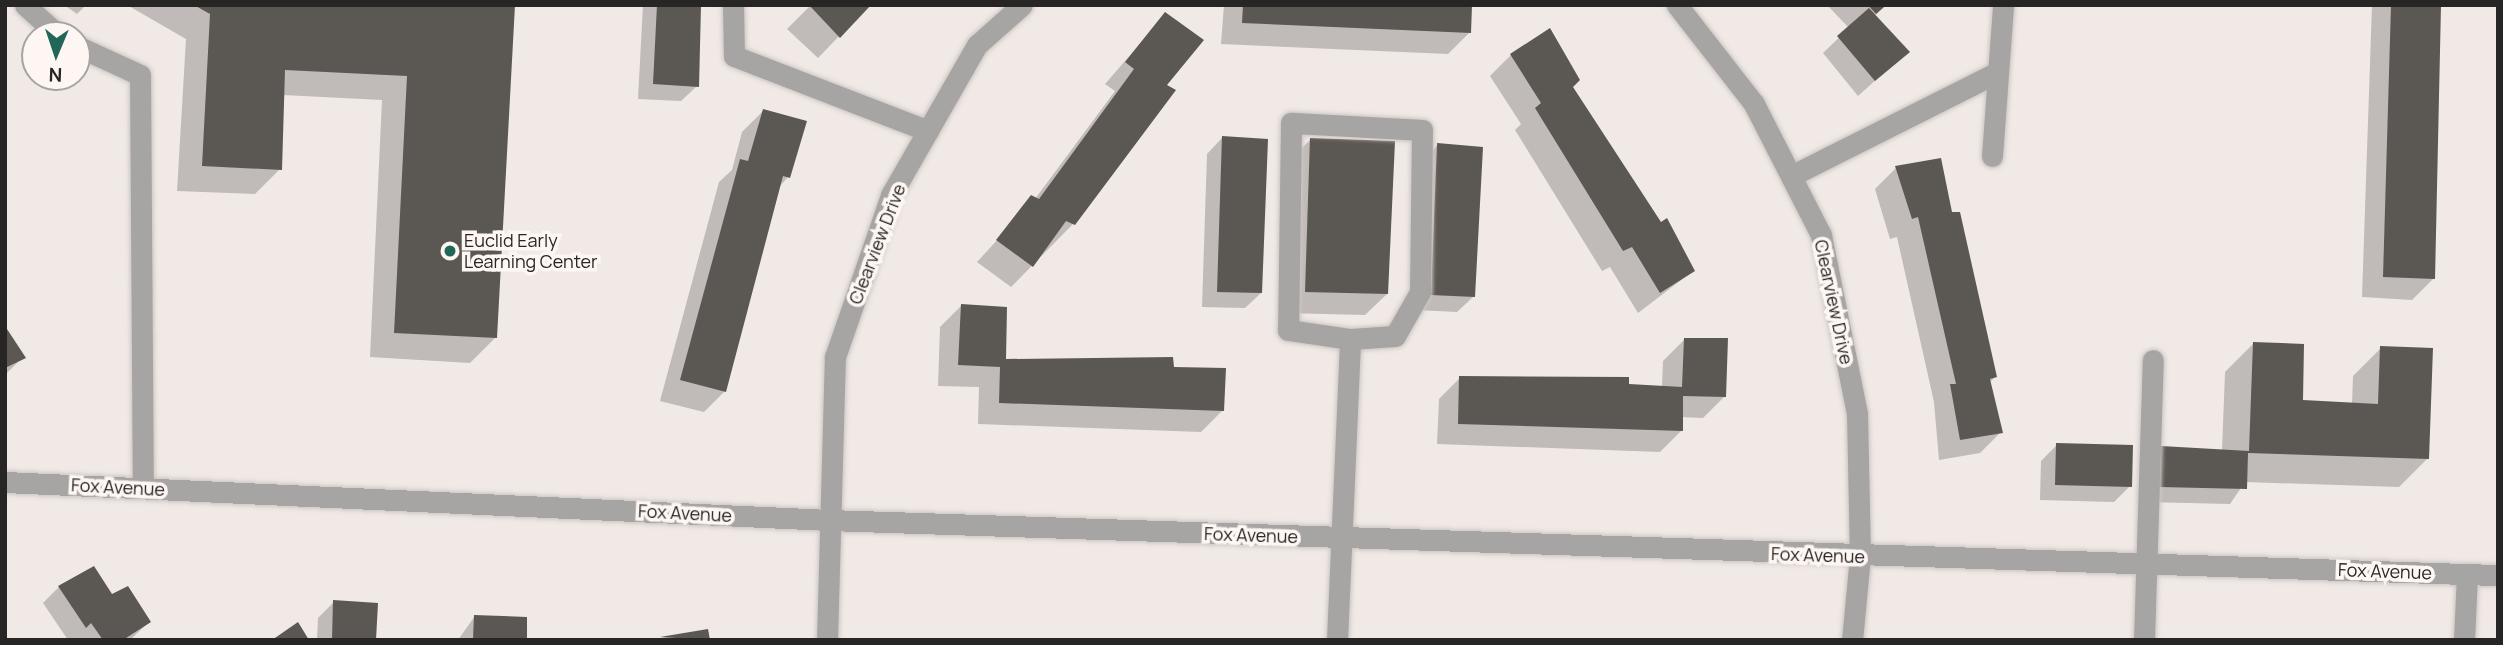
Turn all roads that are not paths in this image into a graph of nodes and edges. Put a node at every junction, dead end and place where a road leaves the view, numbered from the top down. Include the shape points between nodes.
1 (25, 5) edge
2 (733, 5) edge
3 (1022, 5) edge
4 (1678, 5) edge
5 (2003, 5) edge
6 (43, 21) edge
7 (91, 52) edge
8 (1996, 73) junction
9 (928, 131) junction
10 (1992, 156) dead end
11 (1791, 176) junction
12 (1350, 339) junction
13 (2153, 360) dead end
14 (5, 482) edge
15 (143, 488) junction
16 (828, 520) junction
17 (1339, 538) junction
18 (1860, 556) junction
19 (2146, 564) junction
20 (2467, 574) junction
21 (2498, 575) edge
22 (827, 640) edge
23 (1337, 640) edge
24 (1852, 640) edge
25 (2144, 640) edge
26 (2464, 640) edge

1 - 6 street
2 - 9 street via 734,56
3 - 9 street, Clearview Drive via 977,45
4 - 11 street, Clearview Drive via 1754,104
5 - 8 street
7 - 15 street via 140,75
8 - 10 street
8 - 11 street
9 - 16 street, Clearview Drive via 891,195 835,357
11 - 18 street, Clearview Drive via 1821,235 1857,413
12 - 12 street via 1395,336 1420,292 1422,130 1291,123 1288,330
12 - 17 street
13 - 19 street
14 - 15 street, Fox Avenue
15 - 16 street, Fox Avenue
16 - 17 street, Fox Avenue
16 - 22 street, Clearview Drive
17 - 18 street, Fox Avenue
17 - 23 street
18 - 19 street, Fox Avenue
18 - 24 street, Clearview Drive
19 - 20 street, Fox Avenue
19 - 25 street
20 - 21 street, Fox Avenue
20 - 26 street

